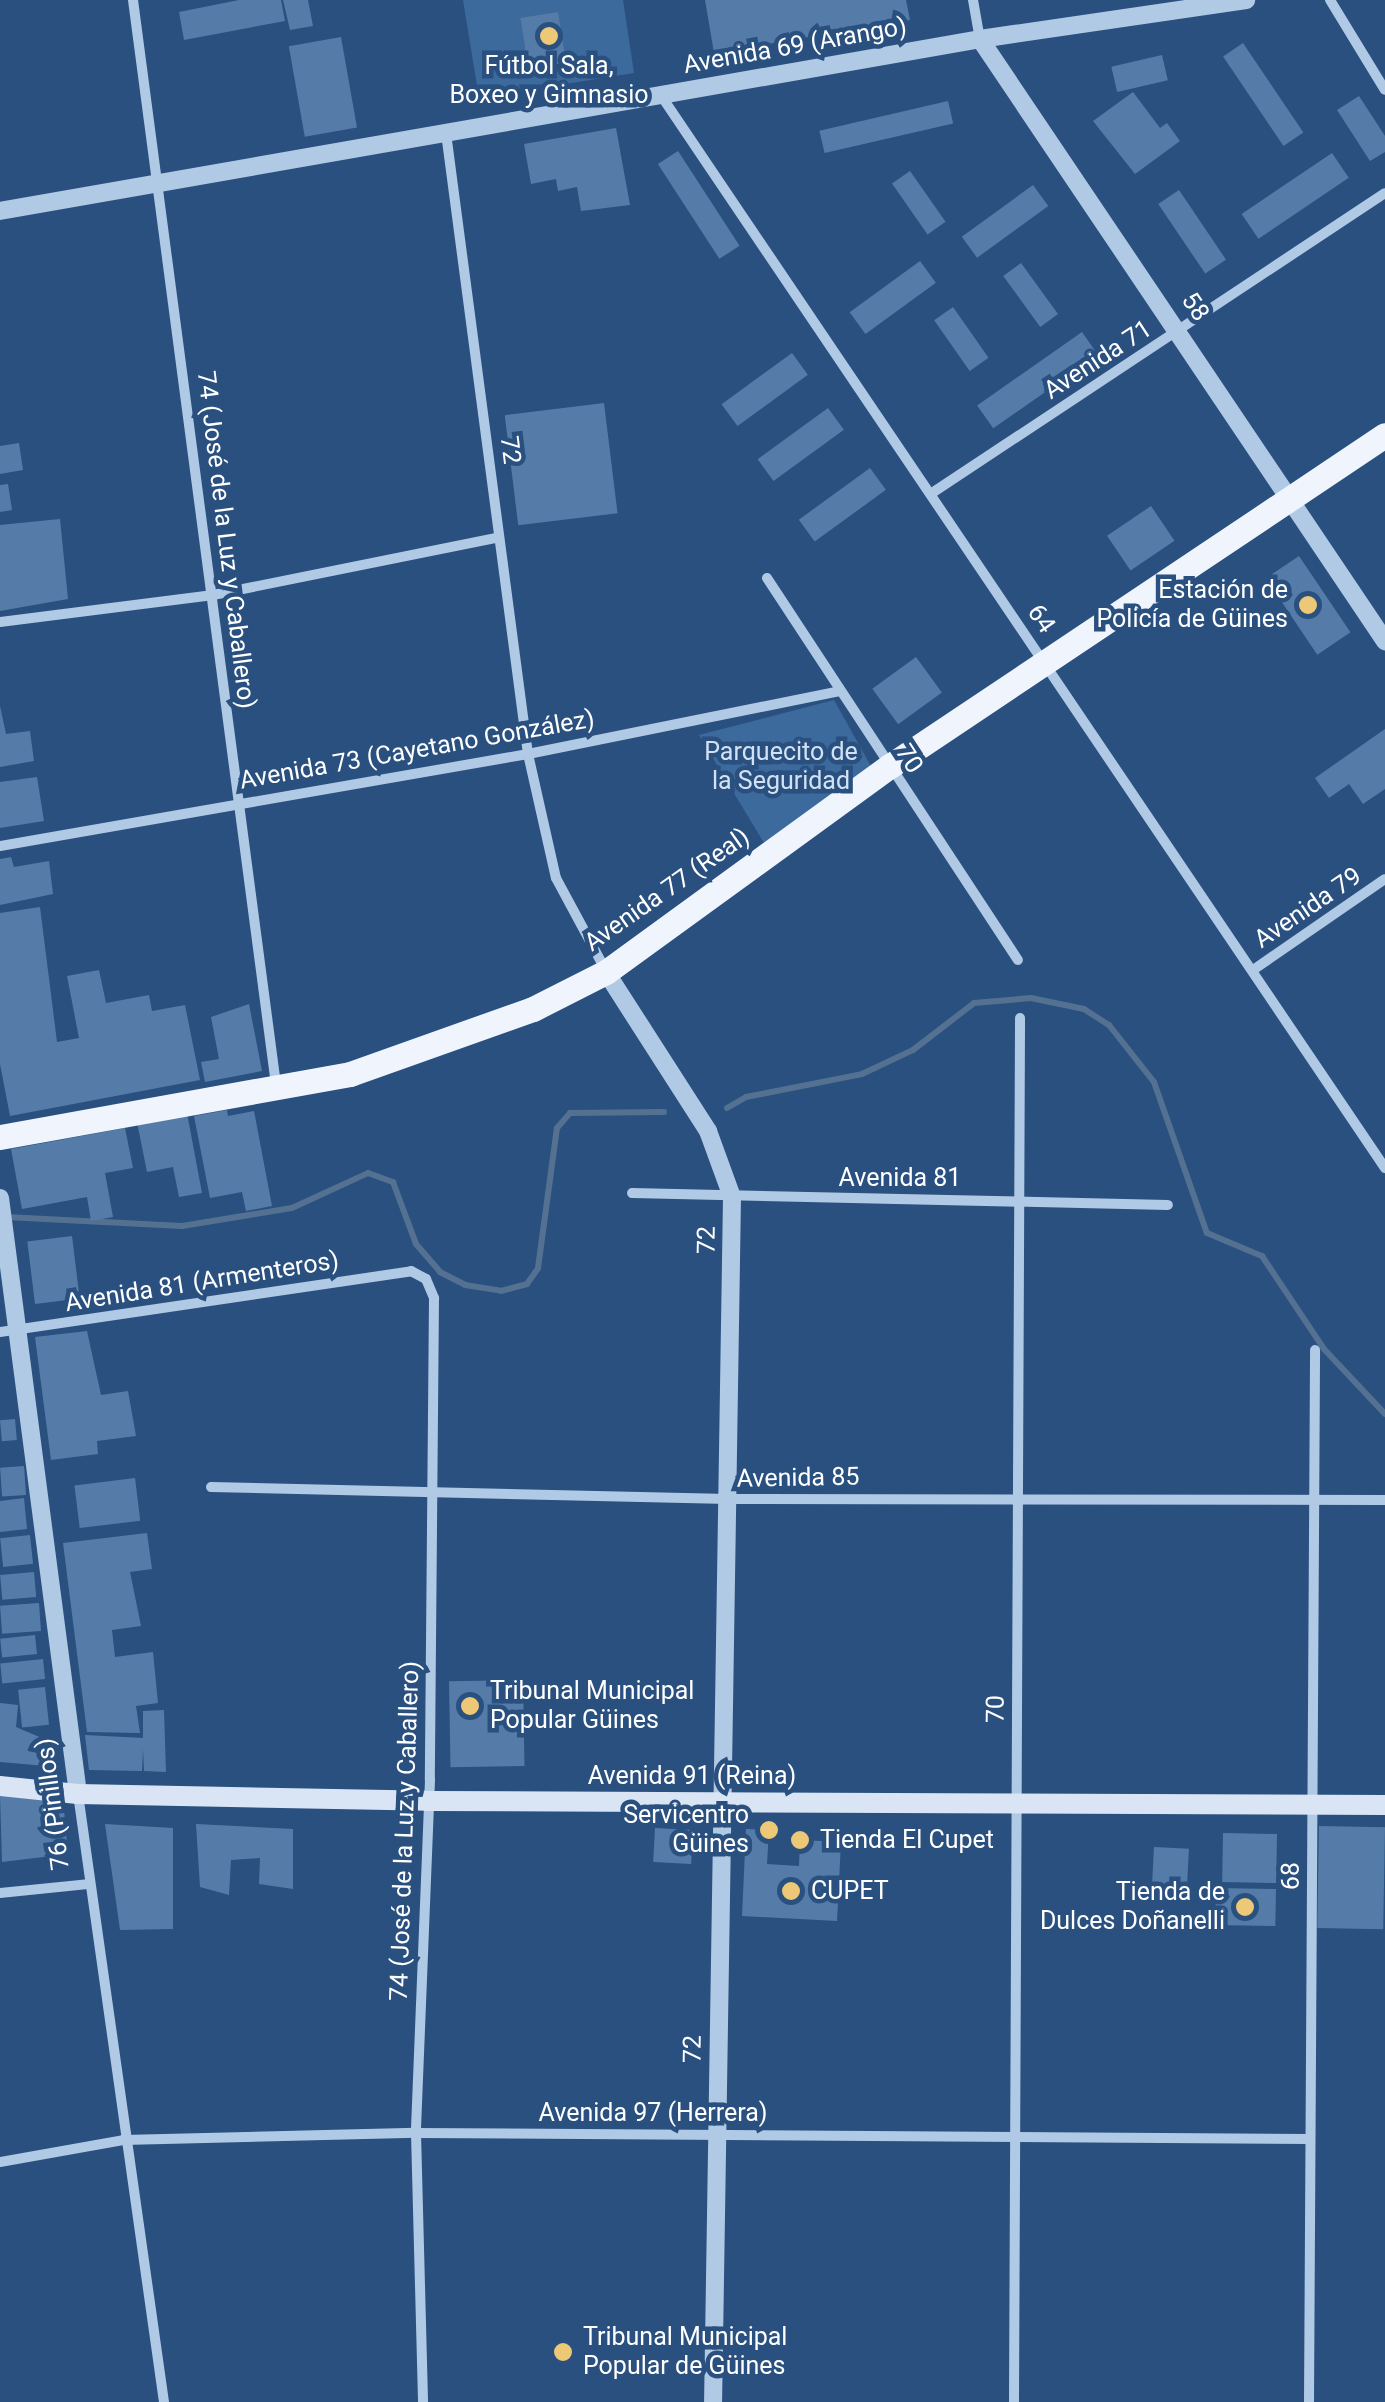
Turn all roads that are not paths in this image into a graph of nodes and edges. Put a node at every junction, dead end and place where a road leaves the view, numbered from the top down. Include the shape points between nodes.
1 (133, 0) edge
2 (973, 0) edge
3 (1246, 0) edge
4 (1330, 0) edge
5 (980, 39) junction
6 (1385, 90) edge
7 (660, 94) junction
8 (446, 133) junction
9 (160, 184) junction
10 (1385, 193) edge
11 (0, 211) edge
12 (1180, 330) junction
13 (1385, 435) edge
14 (932, 493) junction
15 (1291, 494) junction
16 (496, 538) junction
17 (767, 578) dead end
18 (213, 594) junction
19 (0, 622) edge
20 (1385, 641) edge
21 (1045, 661) junction
22 (840, 691) junction
23 (528, 754) junction
24 (890, 766) junction
25 (241, 800) junction
26 (0, 846) edge
27 (1385, 879) edge
28 (1018, 960) dead end
29 (1253, 970) junction
30 (606, 972) junction
31 (1020, 1018) dead end
32 (276, 1086) junction
33 (0, 1137) edge
34 (1385, 1168) edge
35 (632, 1193) dead end
36 (732, 1198) junction
37 (1022, 1198) junction
38 (1168, 1205) dead end
39 (1, 1206) edge
40 (411, 1271) joint
41 (9, 1331) edge
42 (1315, 1350) dead end
43 (211, 1488) dead end
44 (431, 1494) junction
45 (1019, 1495) junction
46 (729, 1499) junction
47 (1314, 1500) junction
48 (1385, 1500) edge
49 (0, 1786) edge
50 (78, 1794) junction
51 (428, 1801) junction
52 (724, 1801) junction
53 (1016, 1801) junction
54 (1385, 1805) edge
55 (1312, 1807) junction
56 (88, 1884) junction
57 (0, 1893) edge
58 (716, 2132) junction
59 (1015, 2132) junction
60 (416, 2133) junction
61 (1309, 2139) junction
62 (123, 2140) junction
63 (0, 2162) edge
64 (164, 2402) edge
65 (423, 2402) edge
66 (713, 2402) edge
67 (1014, 2402) edge
68 (1309, 2402) edge

1 - 9 street, 74 (José de la Luz y Caballero)
2 - 5 street, 58
3 - 5 street, Avenida 69 (Arango)
4 - 6 street
5 - 7 street, Avenida 69 (Arango)
5 - 12 street, 58
7 - 8 street, Avenida 69 (Arango)
7 - 14 street, 64
8 - 9 street, Avenida 69 (Arango)
8 - 16 street, 72
9 - 11 street, Avenida 69 (Arango)
9 - 18 street, 74 (José de la Luz y Caballero)
10 - 12 street, Avenida 71
12 - 14 street, Avenida 71
12 - 15 street, 58
13 - 15 main road, Avenida 77 (Real)
14 - 21 street, 64
15 - 20 street, 58
15 - 21 main road, Avenida 77 (Real)
16 - 18 street
16 - 23 street, 72
17 - 22 street, 70
18 - 19 street
18 - 25 street, 74 (José de la Luz y Caballero)
21 - 24 main road, Avenida 77 (Real)
21 - 29 street, 64
22 - 23 street, Avenida 73 (Cayetano González)
22 - 24 street, 70
23 - 25 street, Avenida 73 (Cayetano González)
23 - 30 street, 72 via 556,878
24 - 28 street, 70
24 - 30 main road, Avenida 77 (Real)
25 - 26 street, Avenida 73 (Cayetano González)
25 - 32 street, 74 (José de la Luz y Caballero)
27 - 29 street, Avenida 79
29 - 34 street, 64
30 - 32 main road, Avenida 77 (Real) via 532,1009 350,1074
30 - 36 street, 72 via 708,1131
31 - 37 street, 70
32 - 33 main road, Avenida 77 (Real)
35 - 36 street, Avenida 81
36 - 37 street, Avenida 81
36 - 46 street, 72
37 - 38 street, Avenida 81
37 - 45 street, 70
39 - 41 street, 76 (Pinillos)
40 - 41 street, Avenida 81 (Armenteros)
40 - 44 street, 74 (José de la Luz y Caballero) via 426,1279 434,1298
41 - 50 street, 76 (Pinillos)
42 - 47 street, 68
43 - 44 street, Avenida 85
44 - 46 street, Avenida 85
44 - 51 street, 74 (José de la Luz y Caballero)
45 - 46 street, Avenida 85
45 - 47 street, Avenida 85
45 - 53 street, 70
46 - 52 street, 72
47 - 48 street, Avenida 85
47 - 55 street, 68
49 - 50 main road, Avenida 91 (Reina)
50 - 51 main road, Avenida 91 (Reina)
50 - 56 street, 76 (Pinillos)
51 - 52 main road, Avenida 91 (Reina)
51 - 60 street, 74 (José de la Luz y Caballero)
52 - 53 main road, Avenida 91 (Reina)
52 - 58 street, 72
53 - 55 main road, Avenida 91 (Reina)
53 - 59 street, 70
54 - 55 main road, Avenida 91 (Reina)
55 - 61 street, 68
56 - 57 street
56 - 62 street, 76 (Pinillos)
58 - 59 street, Avenida 97 (Herrera)
58 - 60 street, Avenida 97 (Herrera)
58 - 66 street, 72
59 - 61 street, Avenida 97 (Herrera)
59 - 67 street, 70
60 - 62 street, Avenida 97 (Herrera)
60 - 65 street, 74 (José de la Luz y Caballero)
61 - 68 street, 68
62 - 63 street, Avenida 97 (Herrera)
62 - 64 street, 76 (Pinillos)

